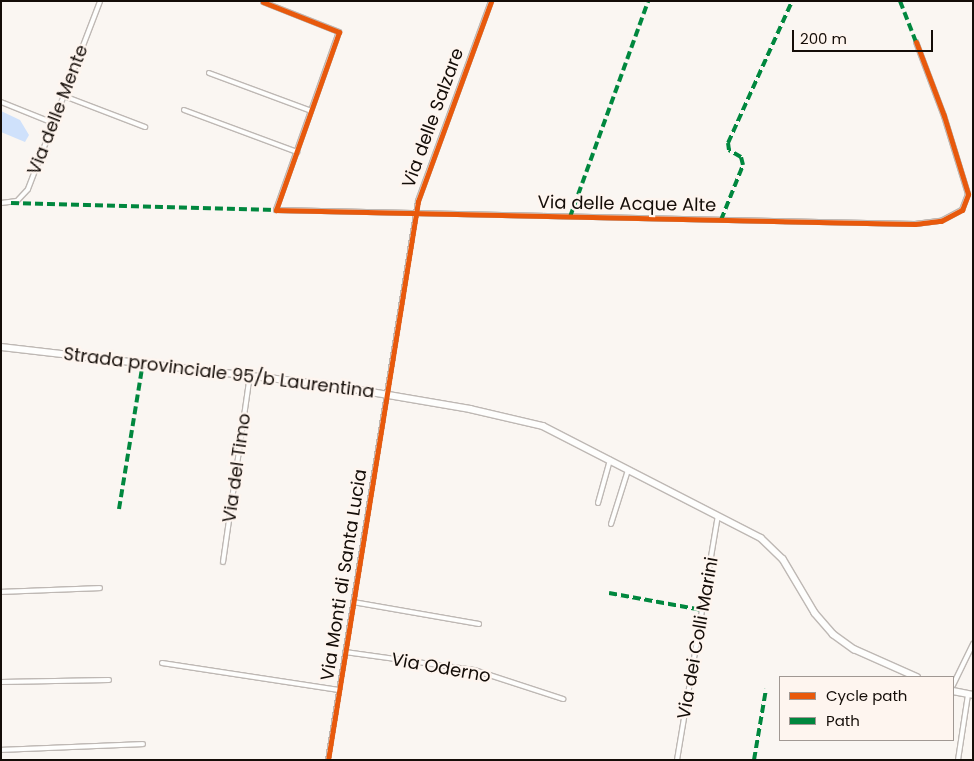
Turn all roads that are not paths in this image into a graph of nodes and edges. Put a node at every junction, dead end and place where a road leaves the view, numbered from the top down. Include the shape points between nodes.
1 (100, 1) edge
2 (491, 1) edge
3 (263, 2) edge
4 (916, 42) dead end
5 (209, 73) dead end
6 (64, 96) junction
7 (1, 102) edge
8 (184, 110) dead end
9 (311, 111) junction
10 (53, 123) junction
11 (145, 127) dead end
12 (297, 152) junction
13 (1, 203) edge
14 (416, 213) junction
15 (1, 347) edge
16 (250, 374) junction
17 (386, 394) junction
18 (610, 460) junction
19 (628, 470) junction
20 (598, 503) dead end
21 (718, 516) junction
22 (611, 524) dead end
23 (223, 562) dead end
24 (100, 588) dead end
25 (1, 592) edge
26 (353, 602) junction
27 (479, 624) dead end
28 (973, 644) edge
29 (345, 652) junction
30 (162, 663) dead end
31 (915, 676) edge
32 (109, 680) dead end
33 (1, 682) edge
34 (954, 683) edge
35 (339, 690) junction
36 (954, 691) edge
37 (970, 695) edge
38 (563, 699) dead end
39 (143, 744) dead end
40 (1, 750) edge
41 (328, 760) edge
42 (677, 760) edge
43 (958, 760) edge

1 - 6 street, Via delle Mente
2 - 14 street, Via delle Salzare via 422,185
3 - 9 street via 339,31
4 - 14 street, Via delle Acque Alte via 944,116 968,200 953,217 918,224
5 - 9 street
6 - 10 street, Via delle Mente
6 - 11 street
7 - 10 street
8 - 12 street
9 - 12 street
10 - 13 street, Via delle Mente via 26,192 16,201
12 - 14 street, Via delle Acque Alte via 276,210
14 - 17 street, Via delle Salzare
15 - 16 main road, Strada provinciale 95/b Laurentina
16 - 17 main road, Strada provinciale 95/b Laurentina
16 - 23 street, Via del Timo
17 - 18 main road, Strada provinciale 95/b Laurentina via 535,423
17 - 26 street, Via Monti di Santa Lucia
18 - 19 main road, Strada provinciale 95/b Laurentina
18 - 20 street
19 - 21 main road, Strada provinciale 95/b Laurentina
19 - 22 street
21 - 31 main road, Strada provinciale 95/b Laurentina via 757,535 777,552 815,613 836,636 857,650
21 - 42 street, Via dei Colli Marini
24 - 25 street
26 - 27 street
26 - 29 street, Via Monti di Santa Lucia
28 - 34 street
29 - 35 street, Via Monti di Santa Lucia
29 - 38 street, Via Oderno via 471,670
30 - 35 street
32 - 33 street
35 - 41 street, Via Monti di Santa Lucia
36 - 37 main road
37 - 43 street
39 - 40 street

